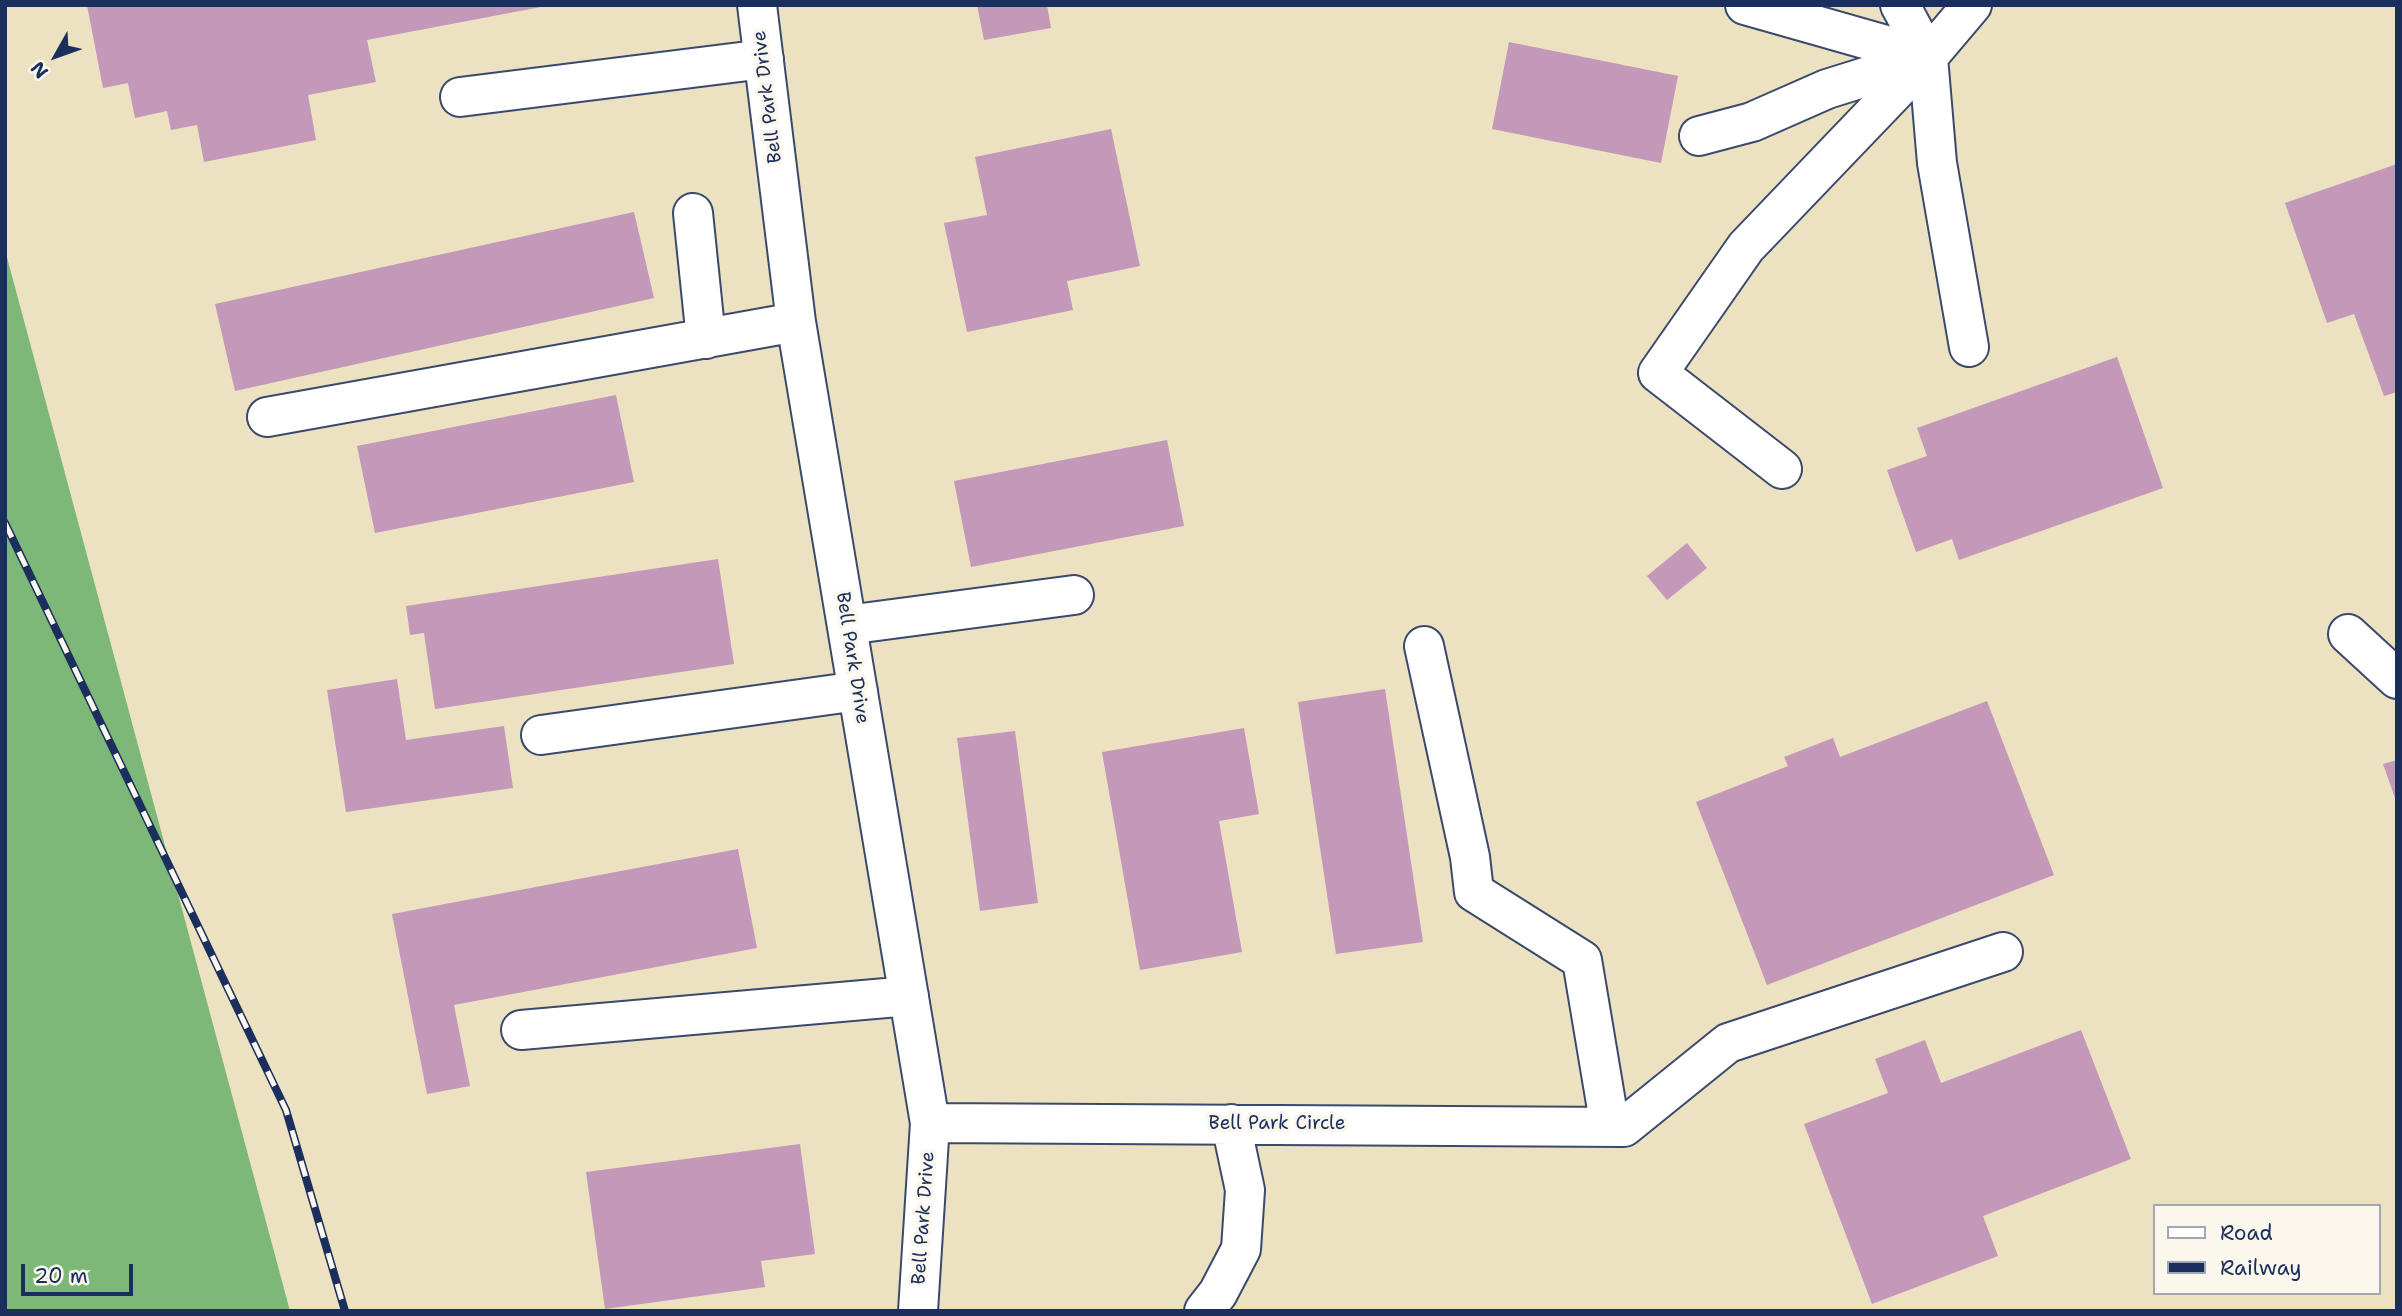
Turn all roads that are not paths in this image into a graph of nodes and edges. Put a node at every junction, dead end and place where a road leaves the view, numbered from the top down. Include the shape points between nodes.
1 (757, 5) edge
2 (1745, 5) edge
3 (1900, 5) edge
4 (1972, 5) edge
5 (1928, 57) junction
6 (764, 59) junction
7 (460, 97) dead end
8 (1699, 136) dead end
9 (693, 214) dead end
10 (796, 322) junction
11 (706, 339) junction
12 (1969, 347) dead end
13 (267, 417) dead end
14 (1782, 469) dead end
15 (1074, 595) dead end
16 (847, 625) junction
17 (2348, 634) dead end
18 (1424, 646) dead end
19 (2397, 679) edge
20 (858, 691) junction
21 (541, 735) dead end
22 (2003, 952) dead end
23 (909, 996) junction
24 (521, 1030) dead end
25 (930, 1123) junction
26 (1231, 1124) junction
27 (1617, 1127) junction
28 (918, 1311) edge
29 (1204, 1311) edge

1 - 6 street, Bell Park Drive
2 - 5 street
3 - 5 street
4 - 5 street
5 - 8 street via 1827,89 1752,122
5 - 12 street via 1937,163
5 - 14 street via 1746,247 1658,373
6 - 7 street
6 - 10 street, Bell Park Drive
9 - 11 street
10 - 11 street
10 - 16 street, Bell Park Drive
11 - 13 street
15 - 16 street
16 - 20 street, Bell Park Drive
17 - 19 street
18 - 27 street via 1474,892 1582,960
20 - 21 street
20 - 23 street, Bell Park Drive
22 - 27 street via 1728,1043
23 - 24 street
23 - 25 street, Bell Park Drive
25 - 26 street, Bell Park Circle
25 - 28 street, Bell Park Drive
26 - 27 street, Bell Park Circle
26 - 29 street via 1245,1190 1241,1248

